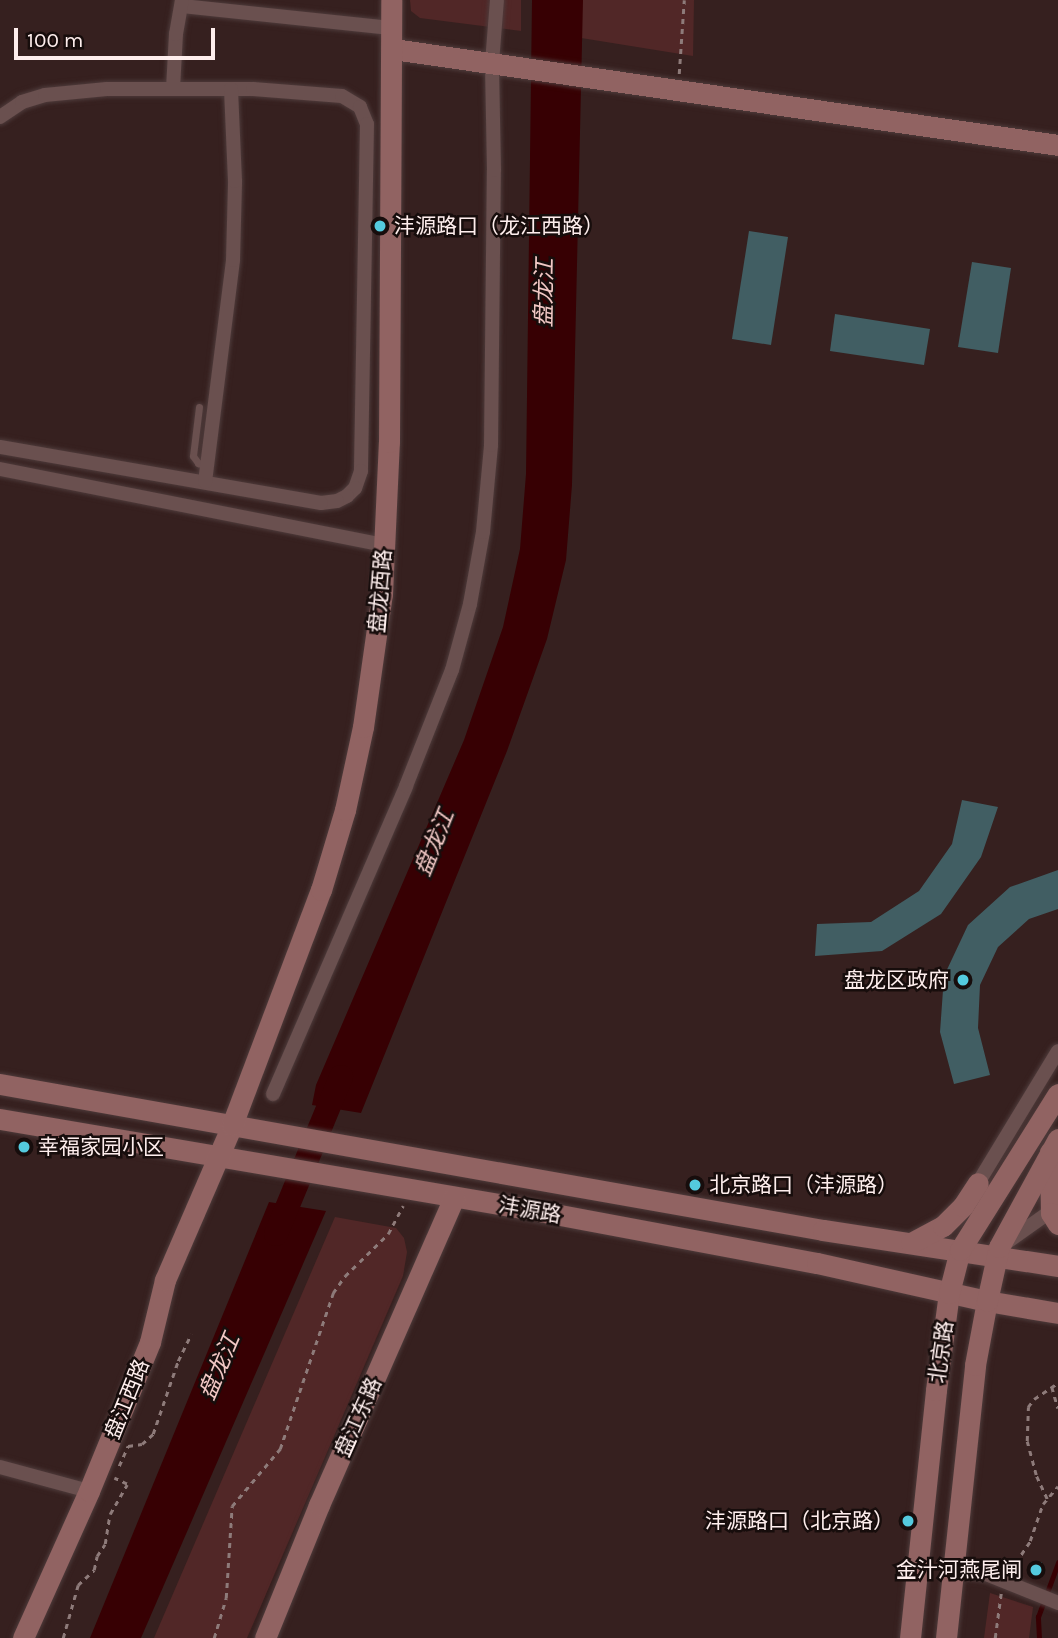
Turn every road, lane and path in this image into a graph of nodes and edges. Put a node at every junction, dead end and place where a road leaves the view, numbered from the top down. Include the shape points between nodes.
1 (391, 0) edge
2 (497, 0) edge
3 (684, 0) edge
4 (182, 3) edge
5 (392, 38) junction
6 (492, 64) junction
7 (173, 89) junction
8 (231, 89) junction
9 (678, 91) junction
10 (0, 117) edge
11 (1058, 145) edge
12 (198, 407) dead end
13 (0, 447) edge
14 (207, 466) junction
15 (0, 469) edge
16 (205, 482) junction
17 (385, 545) junction
18 (1058, 1051) edge
19 (0, 1084) edge
20 (273, 1094) dead end
21 (1058, 1094) edge
22 (0, 1119) edge
23 (232, 1125) junction
24 (1054, 1145) edge
25 (218, 1156) junction
26 (978, 1183) junction
27 (411, 1190) junction
28 (454, 1197) junction
29 (1056, 1213) edge
30 (972, 1230) junction
31 (911, 1243) junction
32 (960, 1250) junction
33 (999, 1252) junction
34 (1058, 1266) edge
35 (949, 1293) junction
36 (987, 1301) junction
37 (1058, 1313) edge
38 (191, 1334) dead end
39 (1058, 1383) edge
40 (1052, 1387) junction
41 (1058, 1408) edge
42 (0, 1467) edge
43 (1058, 1486) edge
44 (89, 1490) junction
45 (1048, 1499) junction
46 (953, 1570) junction
47 (1004, 1584) junction
48 (1053, 1601) edge
49 (23, 1638) edge
50 (63, 1638) edge
51 (214, 1638) edge
52 (265, 1638) edge
53 (910, 1638) edge
54 (946, 1638) edge
55 (995, 1638) edge

1 - 5 main road, 盘龙西路
2 - 6 street
3 - 9 path
4 - 5 street
4 - 7 street
5 - 6 main road
5 - 17 main road, 盘龙西路
6 - 9 main road
6 - 20 street via 491,445 470,604 452,670 406,786
7 - 8 street
7 - 10 street via 45,95 22,102
8 - 14 street via 233,260
8 - 16 street via 342,96 365,115 361,471 355,488 329,503
9 - 11 main road
12 - 14 lane via 193,456
13 - 16 street
14 - 16 street
15 - 17 street
17 - 23 main road, 盘龙西路 via 383,594 363,727 345,810 321,890
18 - 26 street
19 - 23 main road, 沣源路
21 - 30 main road, 北京路
22 - 25 main road, 沣源路
23 - 25 main road, 盘龙西路
23 - 31 main road, 沣源路
24 - 29 main road
24 - 33 main road, 北京路
25 - 27 main road, 沣源路
25 - 44 main road, 盘江西路 via 165,1280 150,1342
26 - 30 street
26 - 31 main road via 943,1226
27 - 28 main road, 沣源路
27 - 51 path via 388,1234 332,1293 280,1449 232,1506 226,1598
28 - 35 main road, 沣源路 via 817,1263
28 - 52 main road, 盘江东路
29 - 33 street
30 - 32 main road, 北京路
31 - 32 main road, 沣源路
32 - 33 main road, 沣源路
32 - 35 main road, 北京路
33 - 34 main road, 沣源路
33 - 36 main road, 北京路
35 - 36 main road, 沣源路
35 - 53 main road, 北京路
36 - 37 main road, 沣源路
36 - 46 main road, 北京路 via 975,1365
38 - 50 path via 153,1434 142,1444 128,1446 113,1479 127,1484 110,1514 94,1570 78,1585
39 - 40 path
40 - 41 path
40 - 45 path via 1028,1407 1027,1441
42 - 44 street
43 - 45 path
44 - 49 main road, 盘江西路
45 - 47 path
46 - 47 street via 986,1574
46 - 54 main road, 北京路
47 - 48 street
47 - 55 path

